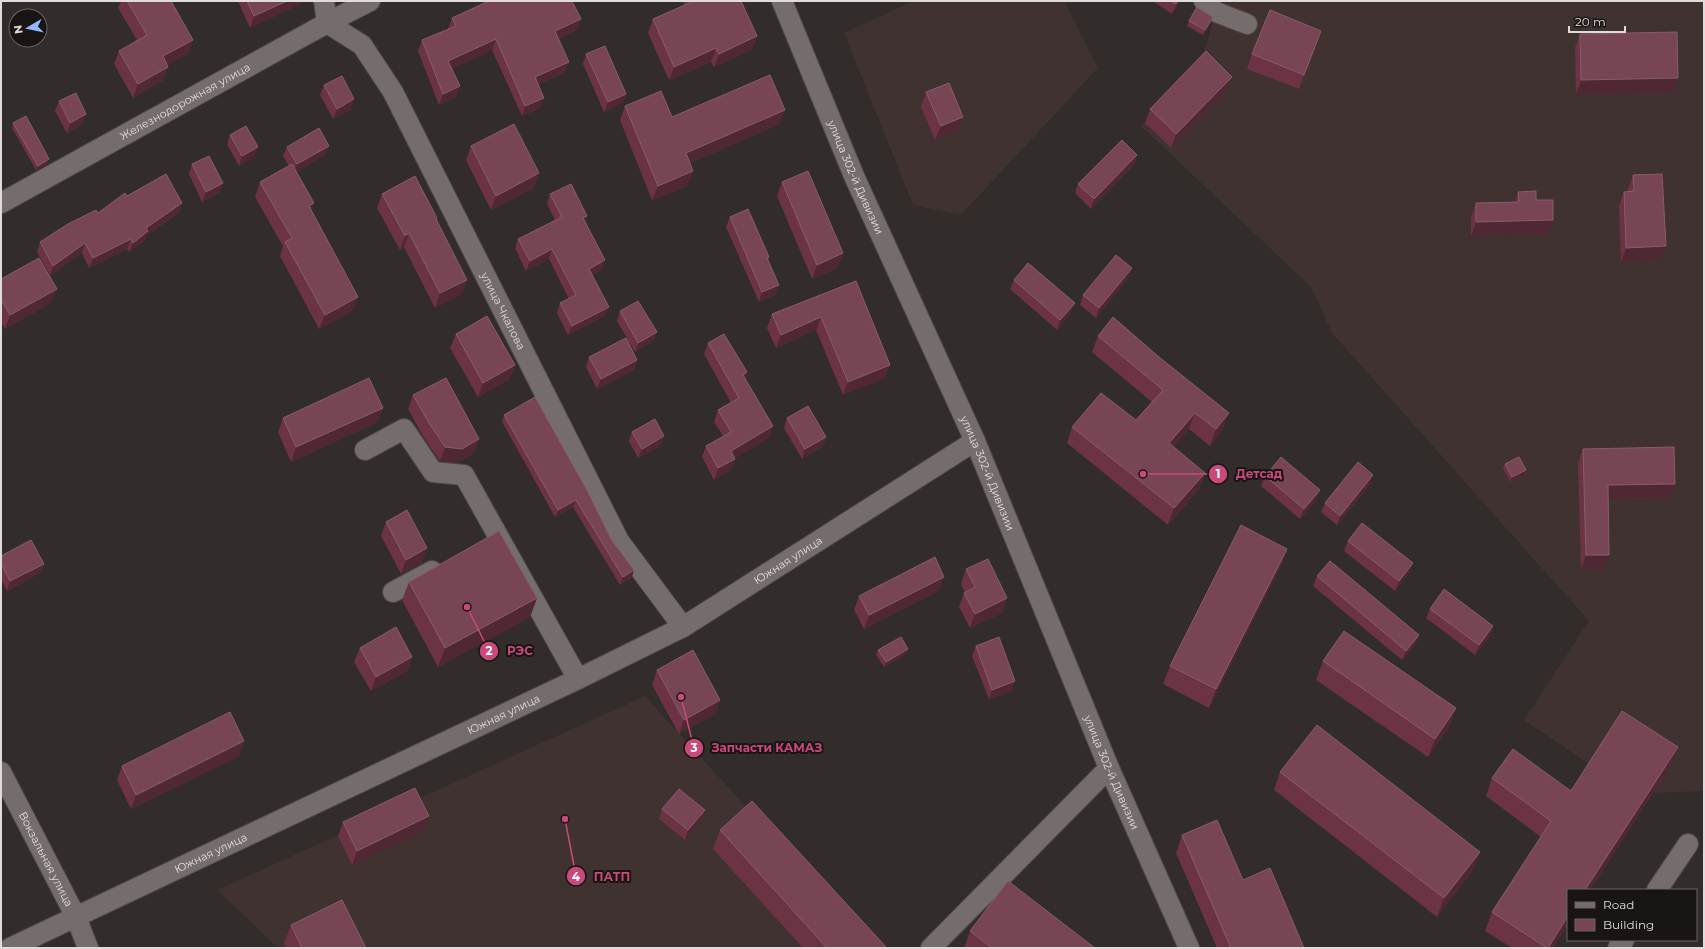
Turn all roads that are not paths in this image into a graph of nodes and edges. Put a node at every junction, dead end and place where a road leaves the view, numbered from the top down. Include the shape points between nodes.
1 (324, 1) edge
2 (370, 1) edge
3 (782, 1) edge
4 (1204, 1) edge
5 (327, 23) junction
6 (1247, 24) dead end
7 (1, 203) edge
8 (975, 441) junction
9 (365, 450) dead end
10 (449, 561) edge
11 (393, 592) dead end
12 (683, 627) junction
13 (578, 679) junction
14 (1109, 768) junction
15 (1, 772) edge
16 (1688, 844) dead end
17 (1658, 889) edge
18 (76, 917) junction
19 (10, 948) edge
20 (88, 948) edge
21 (931, 948) edge
22 (1189, 948) edge

1 - 5 street
2 - 5 street, Железнодорожная улица
3 - 8 street, улица 302-й Дивизии via 854,176
4 - 6 street via 1216,12
5 - 7 street, Железнодорожная улица
5 - 12 street, улица Чкалова via 362,45 393,92 619,541
8 - 12 street, Южная улица
8 - 14 street, улица 302-й Дивизии
9 - 13 street via 404,429 433,472 464,475 491,537
10 - 11 street
12 - 13 street, Южная улица
13 - 18 street, Южная улица
14 - 21 street
14 - 22 street, улица 302-й Дивизии
15 - 18 street, Вокзальная улица
16 - 17 street
18 - 19 street, Южная улица
18 - 20 street, Вокзальная улица

